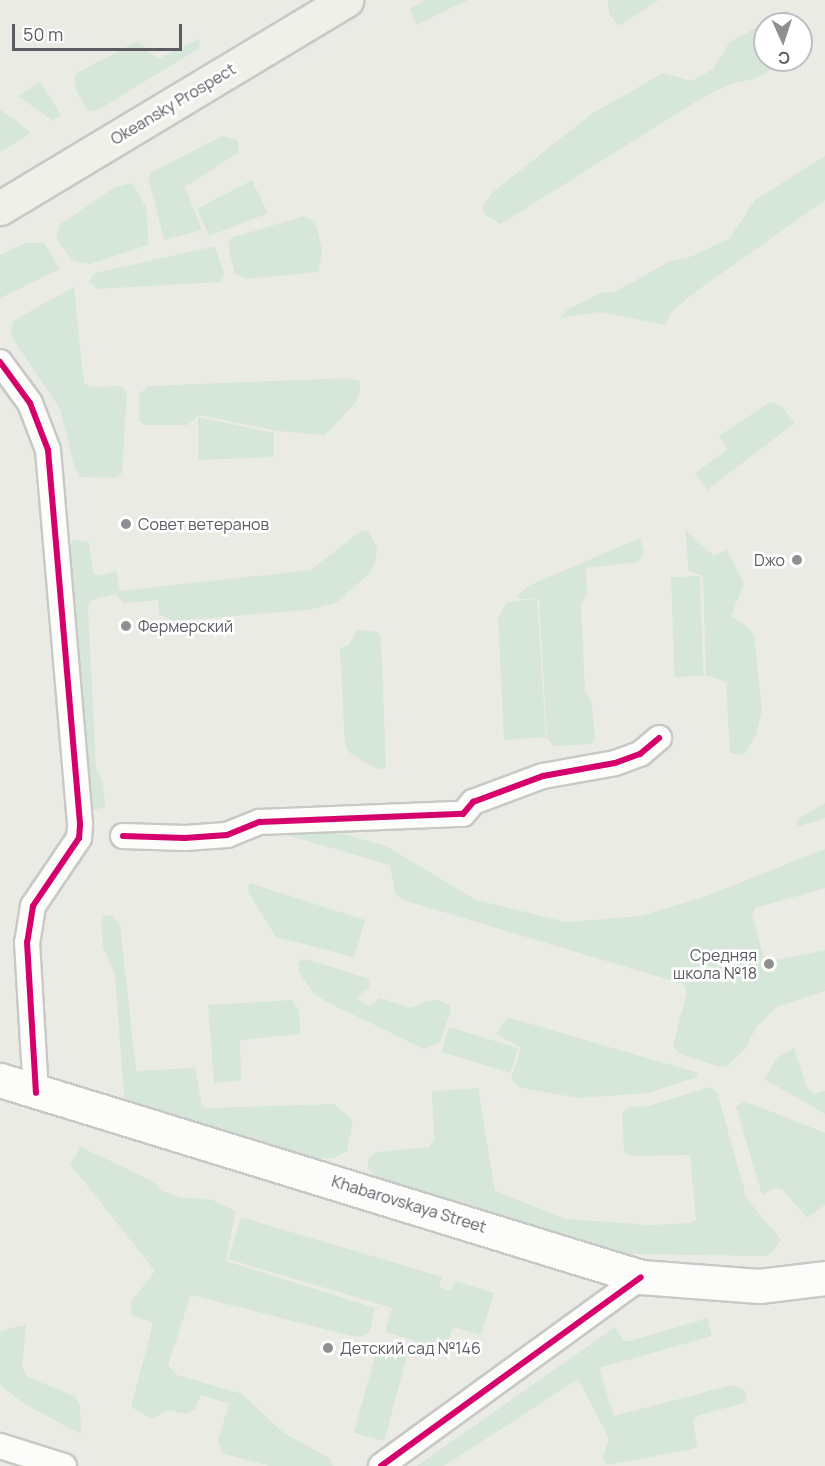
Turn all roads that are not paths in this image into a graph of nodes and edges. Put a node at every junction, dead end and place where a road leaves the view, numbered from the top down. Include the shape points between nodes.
1 (346, 0) edge
2 (0, 208) edge
3 (0, 362) edge
4 (659, 738) dead end
5 (123, 836) dead end
6 (0, 1080) edge
7 (36, 1093) junction
8 (641, 1277) junction
9 (825, 1278) edge
10 (0, 1446) edge
11 (64, 1466) edge
12 (381, 1466) edge

1 - 2 main road, Okeansky Prospect
3 - 7 street via 30,402 48,450 80,825 79,838 33,906 27,942
4 - 5 street via 640,754 615,763 543,776 473,802 463,814 260,822 227,835
6 - 7 main road, Khabarovskaya Street
7 - 8 main road, Khabarovskaya Street
8 - 9 main road, Khabarovskaya Street via 759,1286
8 - 12 street
10 - 11 street

